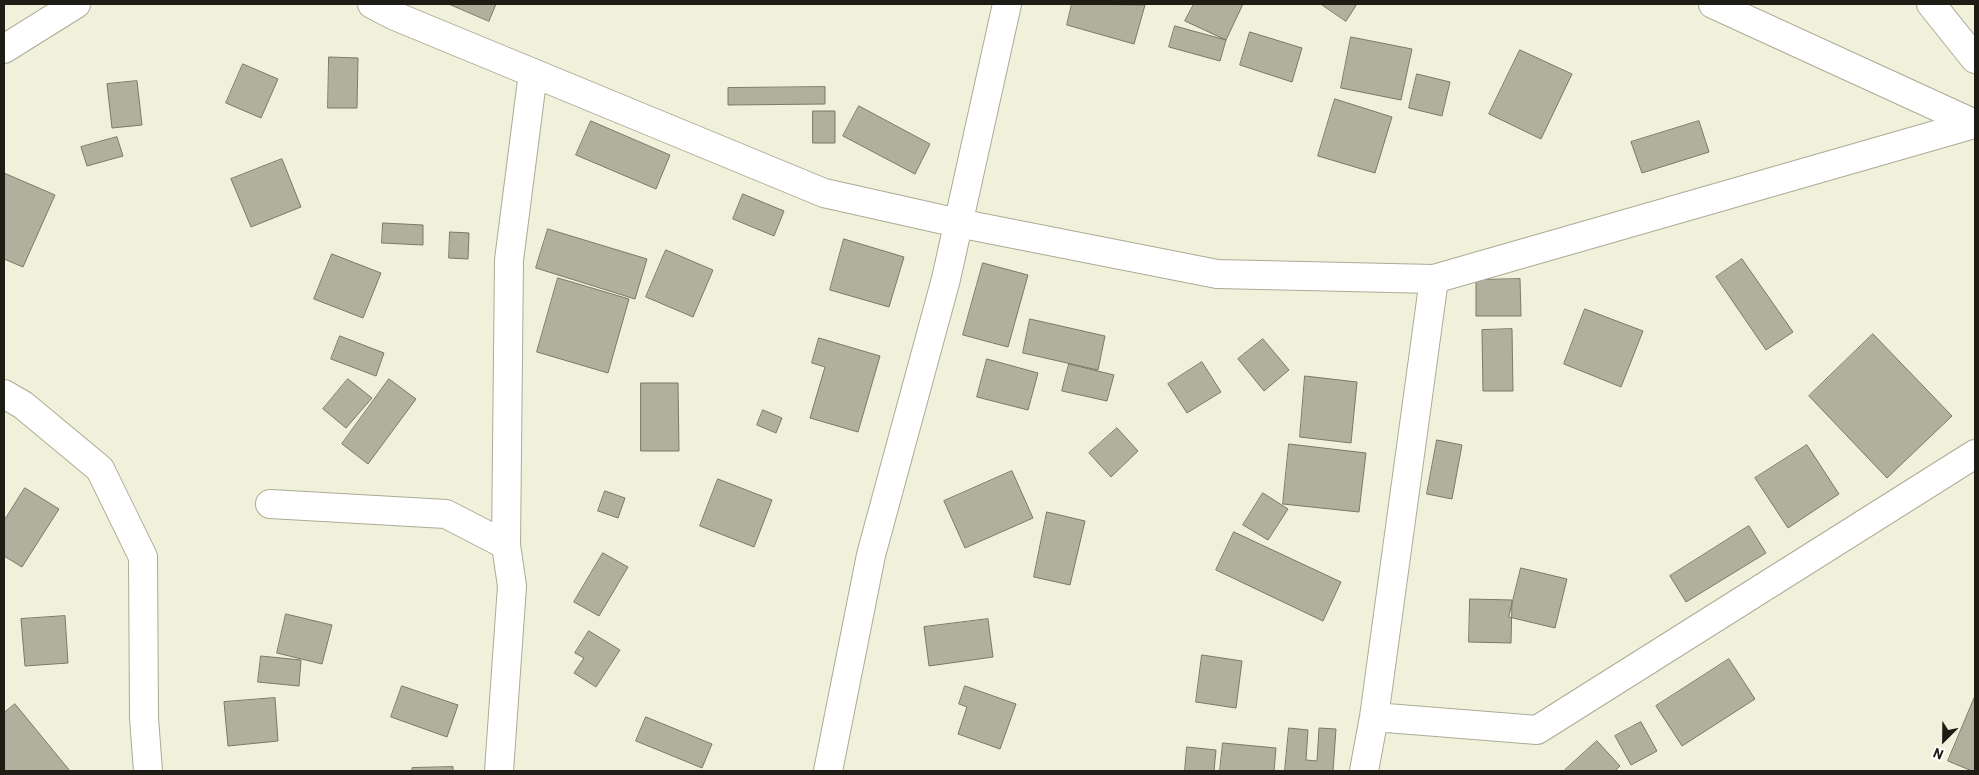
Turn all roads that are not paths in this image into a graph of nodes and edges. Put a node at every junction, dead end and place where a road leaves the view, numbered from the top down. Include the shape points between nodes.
1 (76, 4) edge
2 (372, 4) edge
3 (1006, 4) edge
4 (1714, 4) edge
5 (1931, 4) edge
6 (4, 50) edge
7 (1975, 59) edge
8 (533, 73) junction
9 (1975, 124) edge
10 (958, 223) junction
11 (1434, 279) junction
12 (4, 394) edge
13 (1975, 454) edge
14 (270, 504) dead end
15 (506, 545) junction
16 (1374, 717) junction
17 (148, 771) edge
18 (499, 771) edge
19 (828, 771) edge
20 (1364, 771) edge

1 - 6 street
2 - 8 street
3 - 10 street
4 - 9 street
5 - 7 street
8 - 10 street via 824,193
8 - 15 street via 509,260
9 - 11 street
10 - 11 street via 1217,274
10 - 19 street via 946,279 871,555
11 - 16 street
12 - 17 street via 23,405 100,469 143,557 144,718
13 - 16 street via 1537,730
14 - 15 street via 446,514
15 - 18 street via 512,586
16 - 20 street

